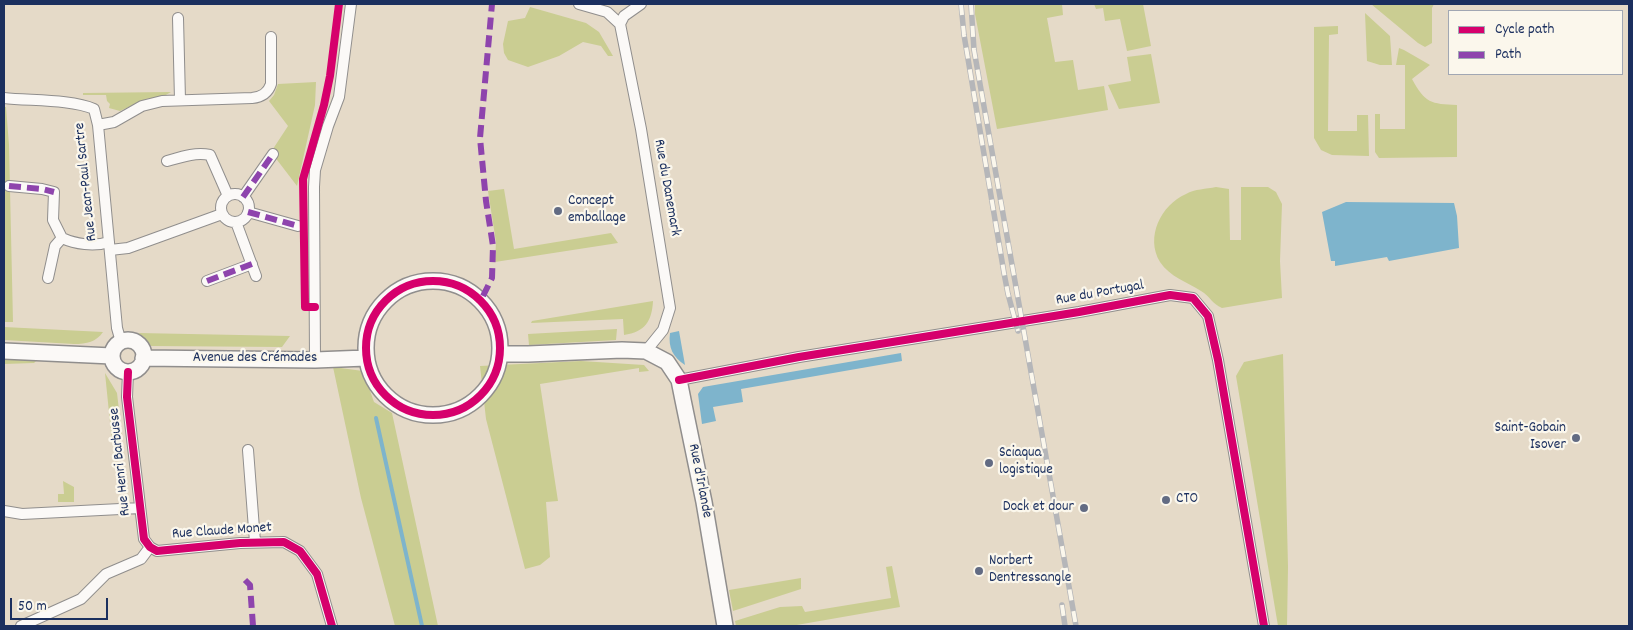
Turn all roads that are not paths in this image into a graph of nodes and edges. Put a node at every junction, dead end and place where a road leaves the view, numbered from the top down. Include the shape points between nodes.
1 (351, 4) edge
2 (579, 4) edge
3 (641, 4) edge
4 (178, 18) dead end
5 (620, 24) junction
6 (271, 36) dead end
7 (4, 98) edge
8 (180, 100) junction
9 (98, 125) junction
10 (272, 154) dead end
11 (167, 161) dead end
12 (10, 186) dead end
13 (228, 196) junction
14 (243, 197) junction
15 (248, 212) junction
16 (222, 214) junction
17 (236, 222) junction
18 (298, 226) dead end
19 (62, 238) junction
20 (110, 246) junction
21 (252, 264) junction
22 (256, 276) dead end
23 (48, 278) dead end
24 (207, 281) dead end
25 (121, 342) junction
26 (4, 351) edge
27 (646, 351) junction
28 (501, 354) junction
29 (112, 356) junction
30 (143, 358) junction
31 (366, 358) junction
32 (315, 360) junction
33 (128, 372) junction
34 (679, 380) junction
35 (248, 450) dead end
36 (140, 508) junction
37 (4, 511) edge
38 (255, 542) junction
39 (150, 547) junction
40 (21, 626) edge
41 (332, 626) edge
42 (725, 626) edge
43 (1264, 626) edge

1 - 32 street via 338,97 315,170
2 - 5 street via 607,12
3 - 5 street via 624,16
4 - 8 street
5 - 27 street, Rue du Danemark via 670,308 663,330
6 - 8 street via 271,84 264,95
7 - 9 street, Rue Jean-Paul Sartre via 86,106 94,109
8 - 9 street via 142,106 114,122
9 - 20 street, Rue Jean-Paul Sartre
10 - 14 street
11 - 13 street via 188,155 210,155
12 - 19 street via 54,192 53,220
13 - 14 street via 236,194
13 - 16 street via 222,202
14 - 15 street via 248,204
15 - 17 street via 244,219
15 - 18 street
16 - 17 street via 228,221
16 - 20 street via 128,248
17 - 21 street
19 - 20 street via 74,243
19 - 23 street via 55,246
20 - 25 street, Rue Jean-Paul Sartre
21 - 22 street
21 - 24 street
25 - 29 street via 114,347
25 - 30 street via 135,342 141,348
26 - 29 street
27 - 28 street
27 - 34 street, Rue d'Irlande via 667,362
28 - 31 street via 495,376 483,394 465,408 444,415 422,415 402,408 384,395 372,378
28 - 31 street via 497,327 483,303 461,287 434,280 406,286 382,303 368,329
29 - 33 street via 117,367
30 - 32 street, Avenue des Crémades
30 - 33 street via 140,366
31 - 32 street, Avenue des Crémades
33 - 36 street, Rue Henri Barbusse via 127,397
34 - 42 street, Rue d'Irlande
34 - 43 street, Rue du Portugal via 1170,296 1193,298 1208,316 1218,360
35 - 38 street
36 - 37 street via 22,514
36 - 39 street, Rue Henri Barbusse via 144,539
38 - 39 street, Rue Claude Monet via 157,551
38 - 41 street, Rue Claude Monet via 284,542 300,551 317,574
39 - 40 street via 141,559 106,574 81,599

